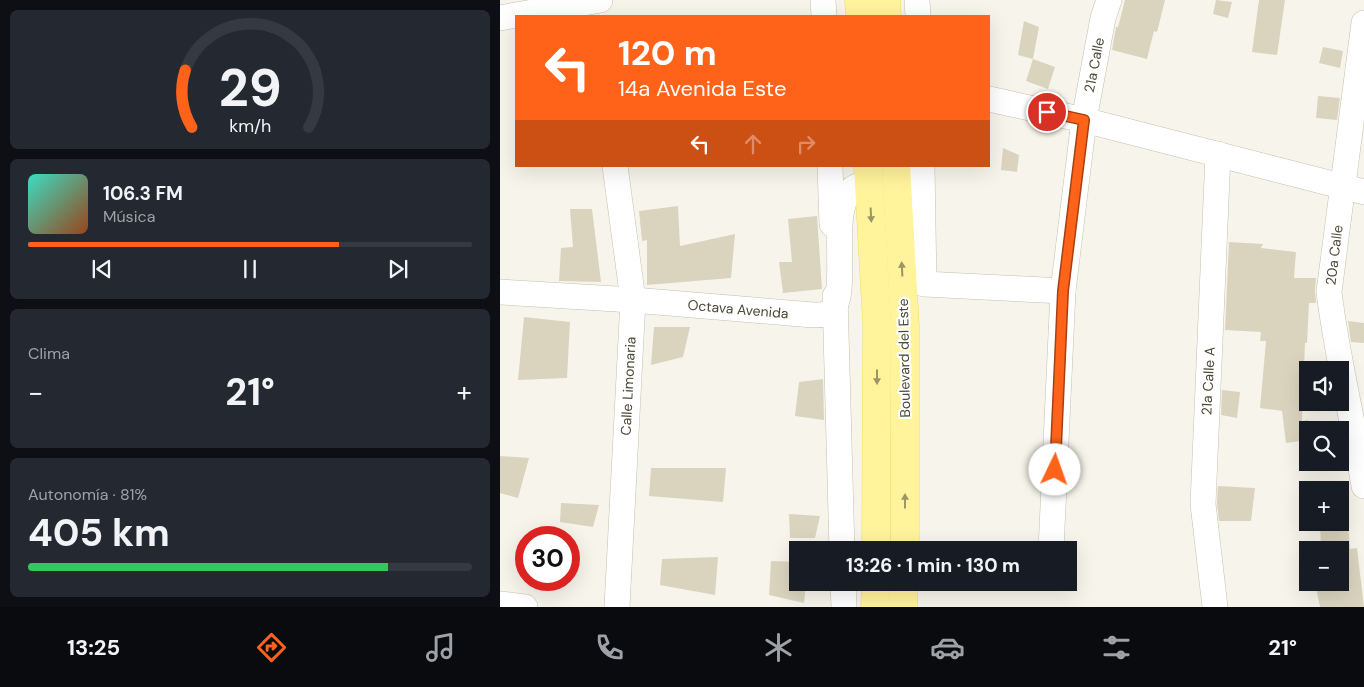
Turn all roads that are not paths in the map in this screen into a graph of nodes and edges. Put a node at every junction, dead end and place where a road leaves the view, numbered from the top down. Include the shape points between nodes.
1 (823, 0) edge
2 (859, 0) edge
3 (886, 0) edge
4 (917, 0) edge
5 (1109, 0) edge
6 (594, 4) edge
7 (520, 15) edge
8 (824, 15) edge
9 (860, 15) edge
10 (887, 15) edge
11 (918, 15) edge
12 (515, 16) edge
13 (500, 18) edge
14 (1364, 23) edge
15 (990, 99) edge
16 (1084, 120) junction
17 (1218, 154) junction
18 (615, 167) edge
19 (830, 167) edge
20 (896, 167) edge
21 (922, 167) edge
22 (868, 174) edge
23 (1353, 190) edge
24 (1063, 291) junction
25 (500, 292) edge
26 (633, 300) junction
27 (835, 307) junction
28 (1359, 425) edge
29 (1364, 486) edge
30 (842, 541) edge
31 (876, 541) edge
32 (905, 541) edge
33 (1051, 541) edge
34 (843, 591) edge
35 (876, 591) edge
36 (904, 591) edge
37 (500, 604) edge
38 (525, 607) edge
39 (617, 607) edge
40 (844, 607) edge
41 (875, 607) edge
42 (904, 607) edge
43 (1215, 607) edge

1 - 8 street
2 - 9 main road
3 - 10 main road
4 - 11 street
5 - 16 street, 21a Calle
6 - 7 street
12 - 13 street
14 - 23 street, 20a Calle
15 - 16 street
16 - 17 street
16 - 24 street, 21a Calle
17 - 23 street
17 - 43 street, 21a Calle A via 1203,504
18 - 26 street, Calle Limonaria
19 - 27 street
32 -> 20 main road, Boulevard del Este via 905,326
21 - 24 street via 924,284
22 - 27 street via 845,200 841,214 839,285
22 -> 31 main road via 877,324
23 - 28 street, 20a Calle via 1329,292 1333,322
24 - 33 street, 21a Calle
25 - 26 street, Octava Avenida
26 - 27 street, Octava Avenida via 813,315 828,314
26 - 39 street, Calle Limonaria
27 - 30 street
28 - 29 street, 20a Calle
34 - 40 street
35 - 41 main road
36 - 42 main road
37 - 38 street

